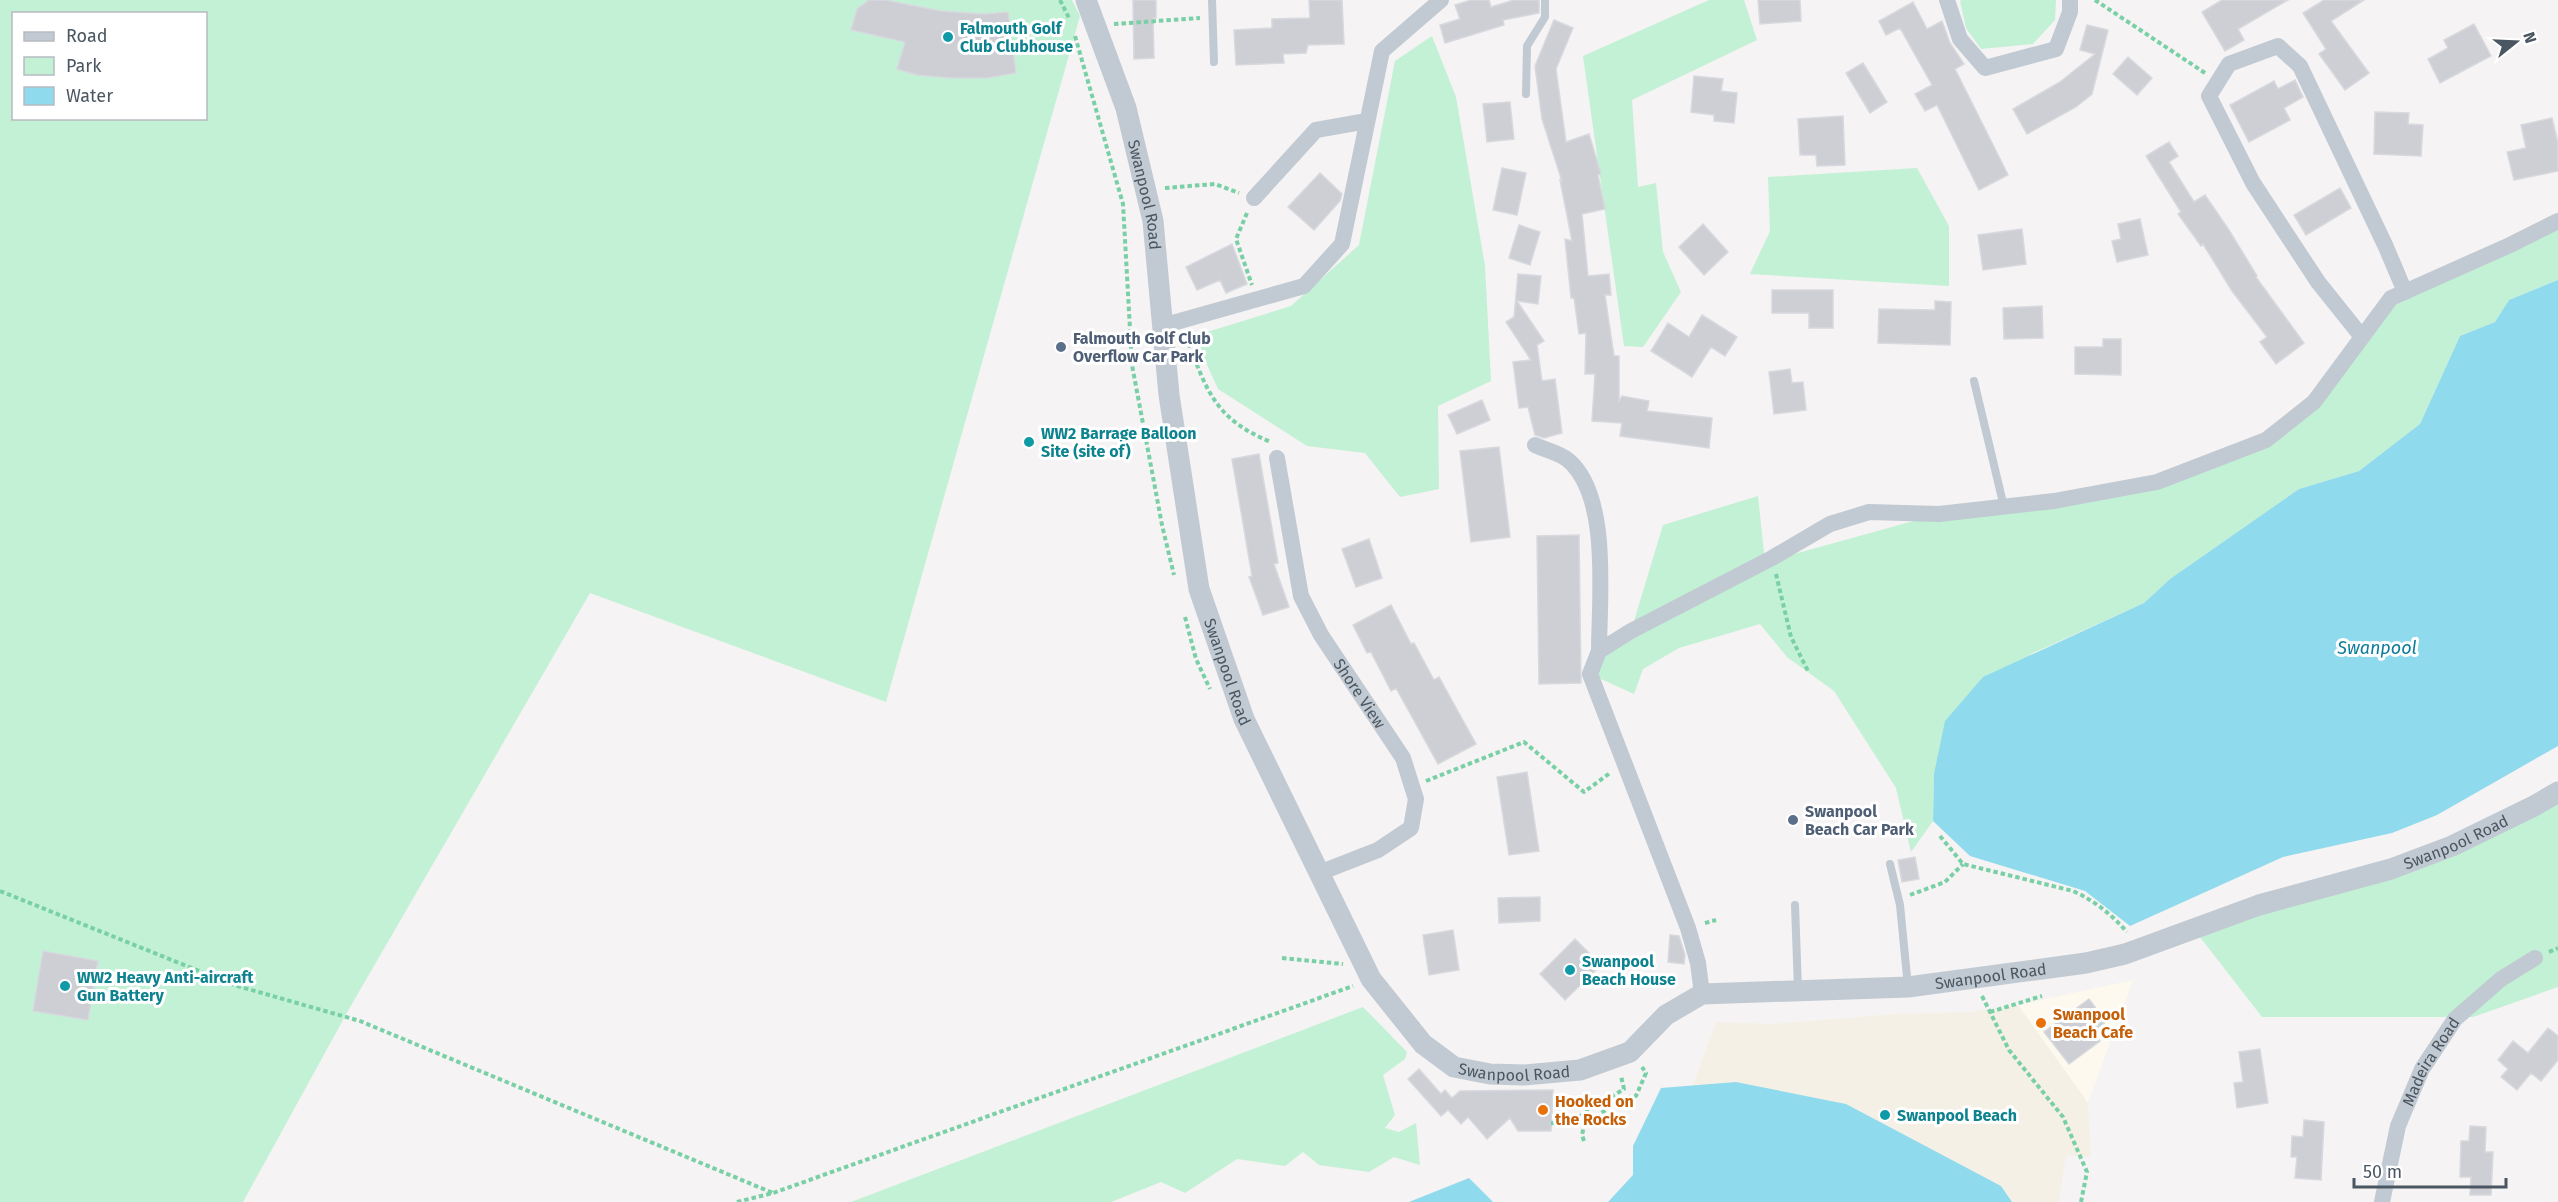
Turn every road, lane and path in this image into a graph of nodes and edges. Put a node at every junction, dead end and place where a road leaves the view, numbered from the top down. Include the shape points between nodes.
1 (1086, 0) edge
2 (1212, 0) edge
3 (1441, 0) edge
4 (1545, 0) edge
5 (1947, 0) edge
6 (2070, 0) edge
7 (2095, 0) edge
8 (1213, 17) junction
9 (1108, 24) dead end
10 (1214, 62) dead end
11 (2218, 82) junction
12 (1526, 94) dead end
13 (1367, 121) junction
14 (1159, 185) dead end
15 (1254, 198) junction
16 (2558, 221) edge
17 (2405, 292) junction
18 (1257, 300) junction
19 (1171, 324) junction
20 (2362, 337) junction
21 (1974, 381) dead end
22 (1268, 441) dead end
23 (1535, 445) dead end
24 (1277, 458) dead end
25 (2004, 507) junction
26 (1772, 558) junction
27 (1599, 651) junction
28 (1809, 673) dead end
29 (1624, 762) junction
30 (1412, 786) junction
31 (2558, 792) edge
32 (1940, 836) dead end
33 (1890, 864) dead end
34 (1963, 864) junction
35 (1319, 873) junction
36 (0, 891) edge
37 (1910, 894) dead end
38 (1795, 905) dead end
39 (2138, 949) junction
40 (1282, 958) dead end
41 (2535, 958) dead end
42 (1361, 961) junction
43 (1908, 987) junction
44 (1341, 990) dead end
45 (1798, 991) junction
46 (1702, 994) junction
47 (2042, 996) dead end
48 (1618, 1057) junction
49 (1640, 1087) dead end
50 (1551, 1123) dead end
51 (1584, 1141) dead end
52 (773, 1192) junction
53 (750, 1201) edge
54 (737, 1202) edge
55 (2081, 1202) edge
56 (2382, 1202) edge

1 - 19 street, Swanpool Road via 1126,108 1154,221
2 - 8 lane
3 - 13 street via 1382,51
4 - 12 lane via 1545,17 1527,46
5 - 6 street via 1960,39 1985,68 2056,49 2070,12
7 - 11 path
8 - 9 path
8 - 10 lane
11 - 17 street via 2229,64 2278,46 2300,66
11 - 20 street via 2209,96 2253,183 2318,282
13 - 15 street via 1316,130
13 - 18 street via 1342,244 1304,286
14 - 15 path via 1168,190 1215,184
15 - 18 path via 1236,239
16 - 17 street
17 - 20 street via 2391,298
18 - 19 street
19 - 22 path via 1219,409
19 - 35 street, Swanpool Road via 1168,396 1199,589 1244,719
20 - 25 street via 2314,402 2266,440 2157,482
21 - 25 lane
23 - 27 street via 1568,460 1586,482 1600,529
24 - 30 street, Shore View via 1301,596 1321,635 1403,759
25 - 26 street via 1939,514 1869,512 1830,524
26 - 27 street
26 - 28 path via 1791,637
27 - 29 street via 1590,674
29 - 30 path via 1584,792 1524,742
29 - 46 street via 1688,928
30 - 35 street, Shore View via 1416,799 1411,828 1378,850
31 - 39 street, Swanpool Road via 2452,846 2391,869 2259,904
32 - 34 path
33 - 43 lane via 1900,905
34 - 37 path via 1945,882
34 - 39 path via 2087,897 2109,913
35 - 42 street, Swanpool Road
36 - 52 path via 234,985 360,1021
38 - 45 lane
39 - 43 street, Swanpool Road via 2086,963
40 - 42 path via 1348,964
41 - 56 street, Madeira Road via 2501,979 2455,1019 2422,1069 2398,1126
42 - 48 street, Swanpool Road via 1423,1044 1454,1067 1524,1075 1580,1070
43 - 45 street, Swanpool Road
44 - 52 path
45 - 46 street, Swanpool Road
46 - 48 street, Swanpool Road via 1666,1015 1630,1052
47 - 55 path via 1990,1012 2009,1050 2063,1117 2087,1172
48 - 50 path via 1624,1089 1567,1124
49 - 51 path via 1636,1096 1623,1098 1584,1126
52 - 53 path
53 - 54 path

